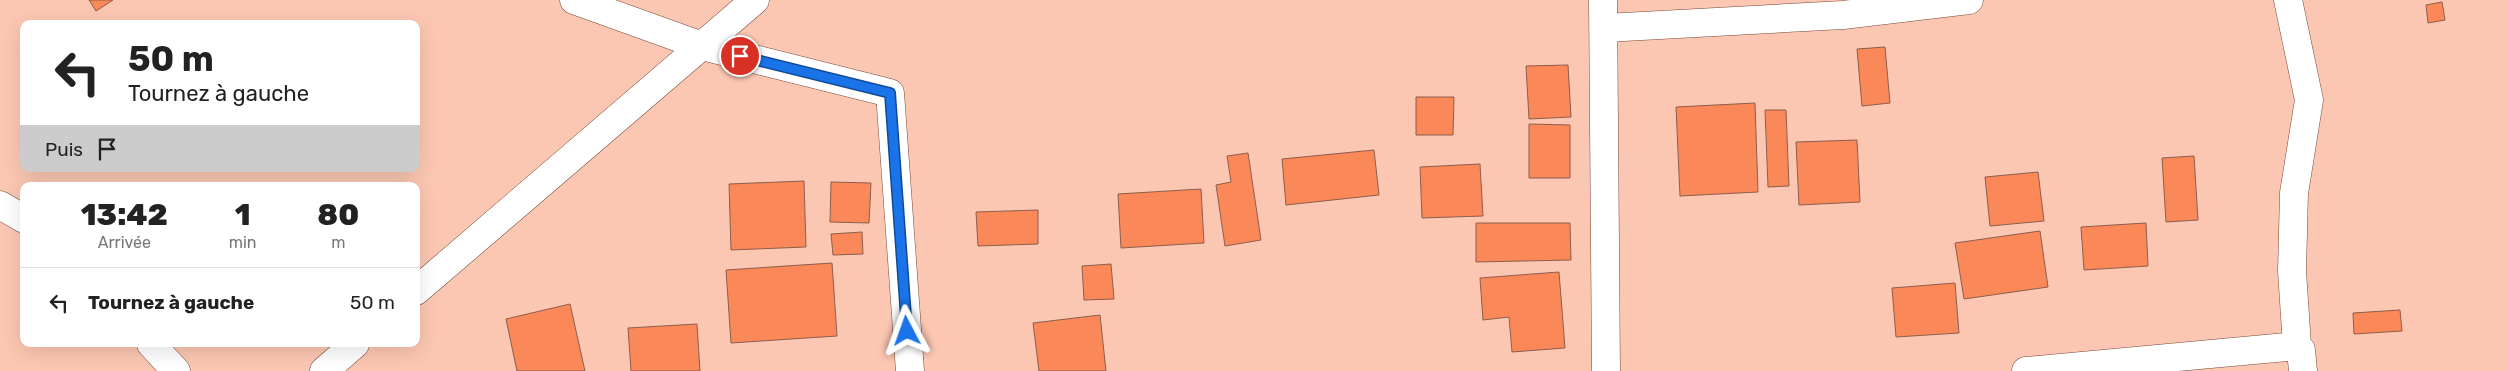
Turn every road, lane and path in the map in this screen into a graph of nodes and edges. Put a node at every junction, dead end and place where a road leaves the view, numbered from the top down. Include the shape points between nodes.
1 (574, 0) edge
2 (755, 0) edge
3 (1603, 0) edge
4 (1969, 0) edge
5 (2288, 0) edge
6 (1605, 28) junction
7 (702, 46) junction
8 (0, 205) edge
9 (20, 217) edge
10 (420, 289) edge
11 (154, 347) edge
12 (352, 347) edge
13 (2300, 358) edge
14 (176, 371) edge
15 (324, 371) edge
16 (910, 371) edge
17 (1606, 371) edge
18 (2026, 371) edge

1 - 7 street
2 - 7 street
3 - 6 street
4 - 6 street via 1843,15
5 - 13 street via 2309,100 2294,193 2292,271
6 - 17 street
7 - 10 street
7 - 16 street via 890,93
8 - 9 street
11 - 14 street
12 - 15 street
13 - 18 street

